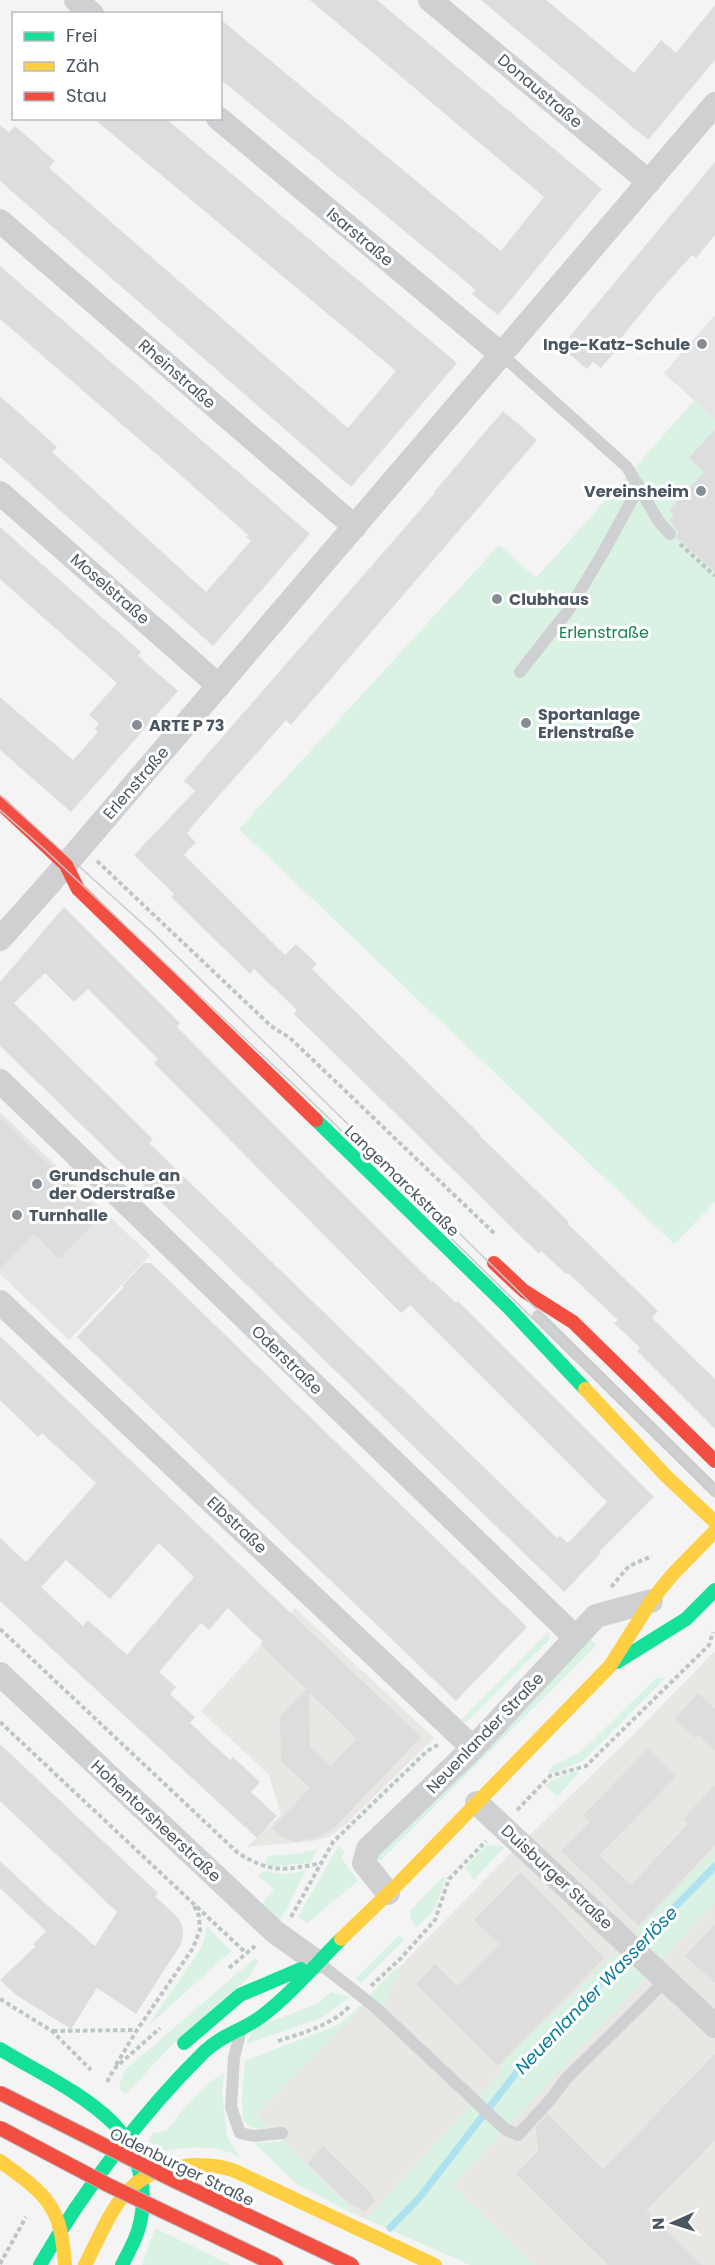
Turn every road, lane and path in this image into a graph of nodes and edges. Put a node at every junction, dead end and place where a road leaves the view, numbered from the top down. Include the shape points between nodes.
1 (76, 0) edge
2 (430, 0) edge
3 (90, 12) edge
4 (715, 104) edge
5 (220, 120) edge
6 (649, 183) junction
7 (0, 221) edge
8 (502, 355) junction
9 (638, 484) junction
10 (0, 493) edge
11 (355, 527) junction
12 (669, 534) joint
13 (715, 576) edge
14 (520, 672) dead end
15 (219, 686) junction
16 (0, 803) edge
17 (77, 862) junction
18 (0, 939) edge
19 (0, 1081) edge
20 (499, 1238) dead end
21 (483, 1252) dead end
22 (524, 1291) junction
23 (0, 1302) edge
24 (508, 1307) junction
25 (534, 1312) junction
26 (715, 1461) edge
27 (715, 1491) edge
28 (715, 1522) edge
29 (715, 1532) edge
30 (715, 1590) edge
31 (651, 1601) junction
32 (715, 1627) edge
33 (0, 1629) edge
34 (576, 1638) junction
35 (610, 1666) junction
36 (0, 1674) edge
37 (0, 1722) edge
38 (473, 1748) junction
39 (586, 1766) dead end
40 (477, 1803) junction
41 (321, 1863) dead end
42 (388, 1893) junction
43 (193, 1902) junction
44 (435, 1920) dead end
45 (246, 1953) dead end
46 (317, 1962) junction
47 (660, 1974) junction
48 (361, 1995) junction
49 (0, 1999) edge
50 (241, 2026) junction
51 (715, 2026) edge
52 (136, 2030) junction
53 (52, 2031) junction
54 (274, 2042) dead end
55 (0, 2049) edge
56 (175, 2052) dead end
57 (114, 2069) dead end
58 (105, 2084) dead end
59 (0, 2093) edge
60 (124, 2111) dead end
61 (113, 2123) junction
62 (0, 2128) edge
63 (282, 2133) dead end
64 (126, 2141) junction
65 (0, 2161) edge
66 (142, 2178) junction
67 (72, 2179) dead end
68 (55, 2203) junction
69 (40, 2226) dead end
70 (61, 2229) junction
71 (40, 2265) edge
72 (65, 2265) edge
73 (85, 2265) edge
74 (122, 2265) edge
75 (276, 2265) edge
76 (352, 2265) edge
77 (435, 2265) edge

1 - 3 street
2 - 6 street, Donaustraße
4 - 6 street, Erlenstraße
5 - 8 street, Isarstraße
6 - 8 street, Erlenstraße
7 - 11 street, Rheinstraße
8 - 9 lane via 627,468
8 - 11 street, Erlenstraße
9 - 12 lane
9 - 14 lane via 568,610
10 - 15 street, Moselstraße
11 - 15 street, Erlenstraße
12 - 13 path
15 - 17 street, Erlenstraße
16 - 17 main road, Langemarckstraße
17 - 18 street, Erlenstraße
17 - 20 path via 290,1038
17 - 24 main road, Langemarckstraße via 78,889
19 - 34 street, Oderstraße
21 - 22 main road
22 - 25 lane
22 - 26 main road via 573,1322
23 - 38 street, Elbstraße
24 - 25 lane
24 - 28 main road, Langemarckstraße via 666,1476
25 - 27 lane
29 - 31 main road
30 - 35 main road via 686,1619
31 - 34 street, Neuenlander Straße via 596,1616
31 - 35 main road
32 - 39 path via 709,1645
33 - 41 path via 238,1853 276,1869
34 - 38 street, Neuenlander Straße
35 - 40 main road
36 - 46 street, Hohentorsheerstraße via 275,1932
37 - 43 path
38 - 42 street, Neuenlander Straße via 368,1849 364,1863
40 - 42 main road
40 - 47 street, Duisburger Straße
42 - 46 main road
43 - 45 path
43 - 52 path via 200,1930 193,1948
44 - 48 path
46 - 48 lane
46 - 50 main road via 261,2017
46 - 56 main road via 240,1995
47 - 48 lane via 518,2135 500,2124
47 - 51 street, Duisburger Straße
48 - 54 path via 339,2017
49 - 53 path
50 - 63 lane via 234,2058 231,2107 240,2133
50 - 64 main road via 206,2050
52 - 53 path
52 - 57 path
53 - 58 path
55 - 61 main road via 93,2106
59 - 76 main road, Oldenburger Straße, bridge via 121,2156
60 - 61 main road
61 - 64 main road
61 - 67 main road
62 - 75 main road, bridge via 108,2185
64 - 66 main road
64 - 70 main road
65 - 68 main road
66 - 73 main road via 119,2202
66 - 74 main road via 139,2228
66 - 77 main road via 179,2167 226,2168
68 - 69 main road
68 - 70 main road
70 - 71 main road
70 - 72 main road

